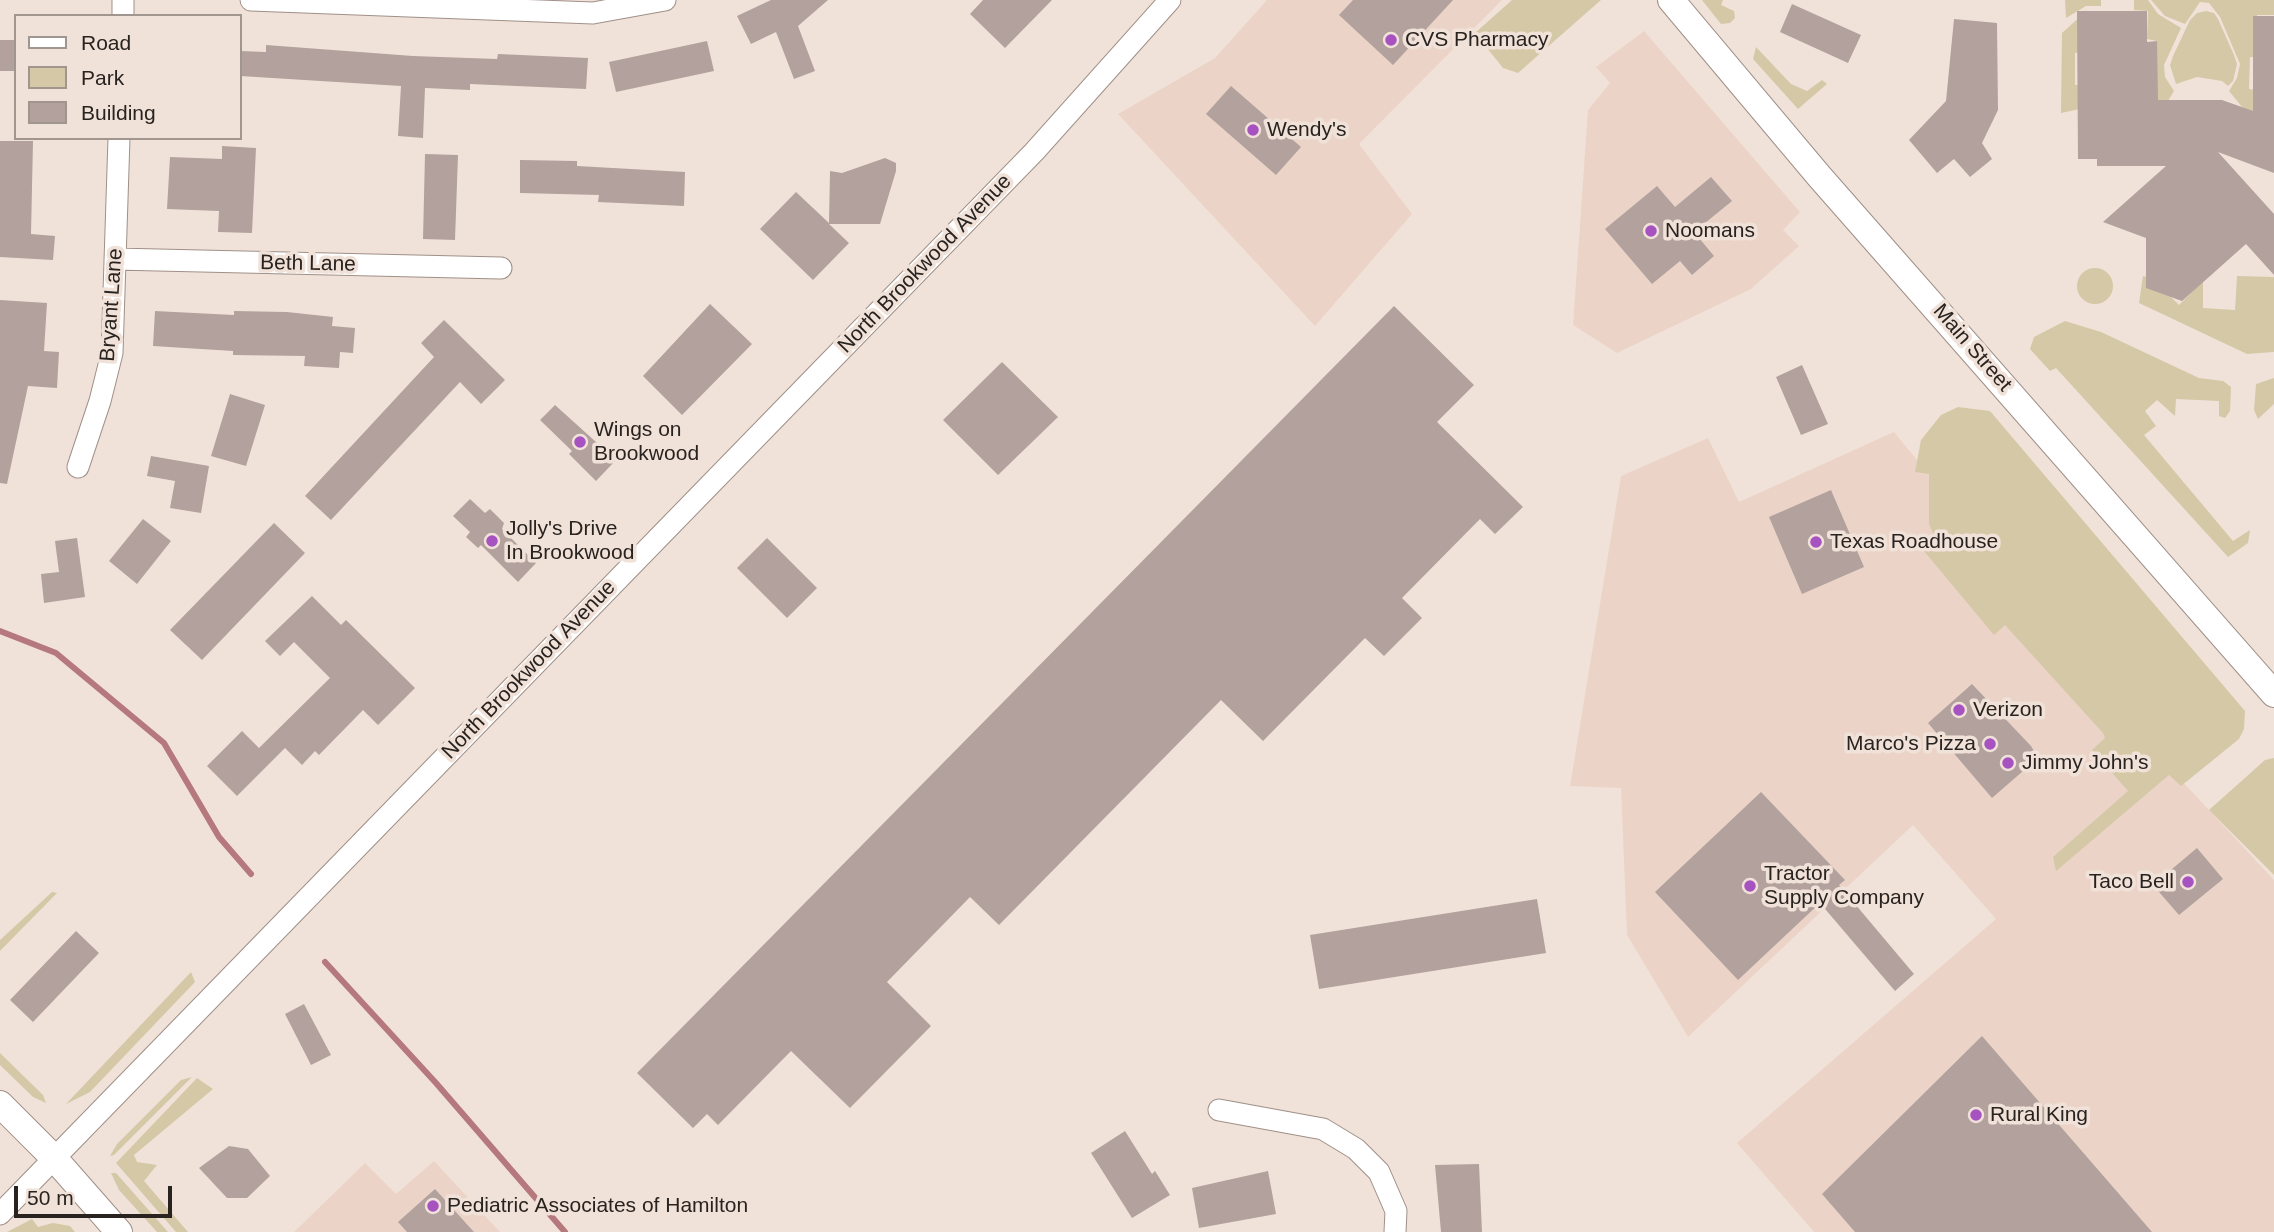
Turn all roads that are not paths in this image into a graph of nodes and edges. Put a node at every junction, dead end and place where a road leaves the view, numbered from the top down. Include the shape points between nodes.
1 (251, 0) edge
2 (665, 0) edge
3 (1170, 0) edge
4 (1671, 0) edge
5 (119, 140) edge
6 (115, 259) junction
7 (501, 268) dead end
8 (78, 467) dead end
9 (2274, 694) edge
10 (0, 1104) edge
11 (1219, 1110) dead end
12 (54, 1158) junction
13 (0, 1214) edge
14 (119, 1232) edge
15 (1395, 1232) edge

1 - 2 street via 593,13
3 - 12 street, North Brookwood Avenue via 1034,152
4 - 9 main road, Main Street via 1819,176
5 - 6 street, Bryant Lane
6 - 7 street, Beth Lane
6 - 8 street, Bryant Lane via 112,354
10 - 12 main road
11 - 15 street via 1323,1129 1356,1149 1379,1171 1396,1211
12 - 13 street, North Brookwood Avenue
12 - 14 main road

